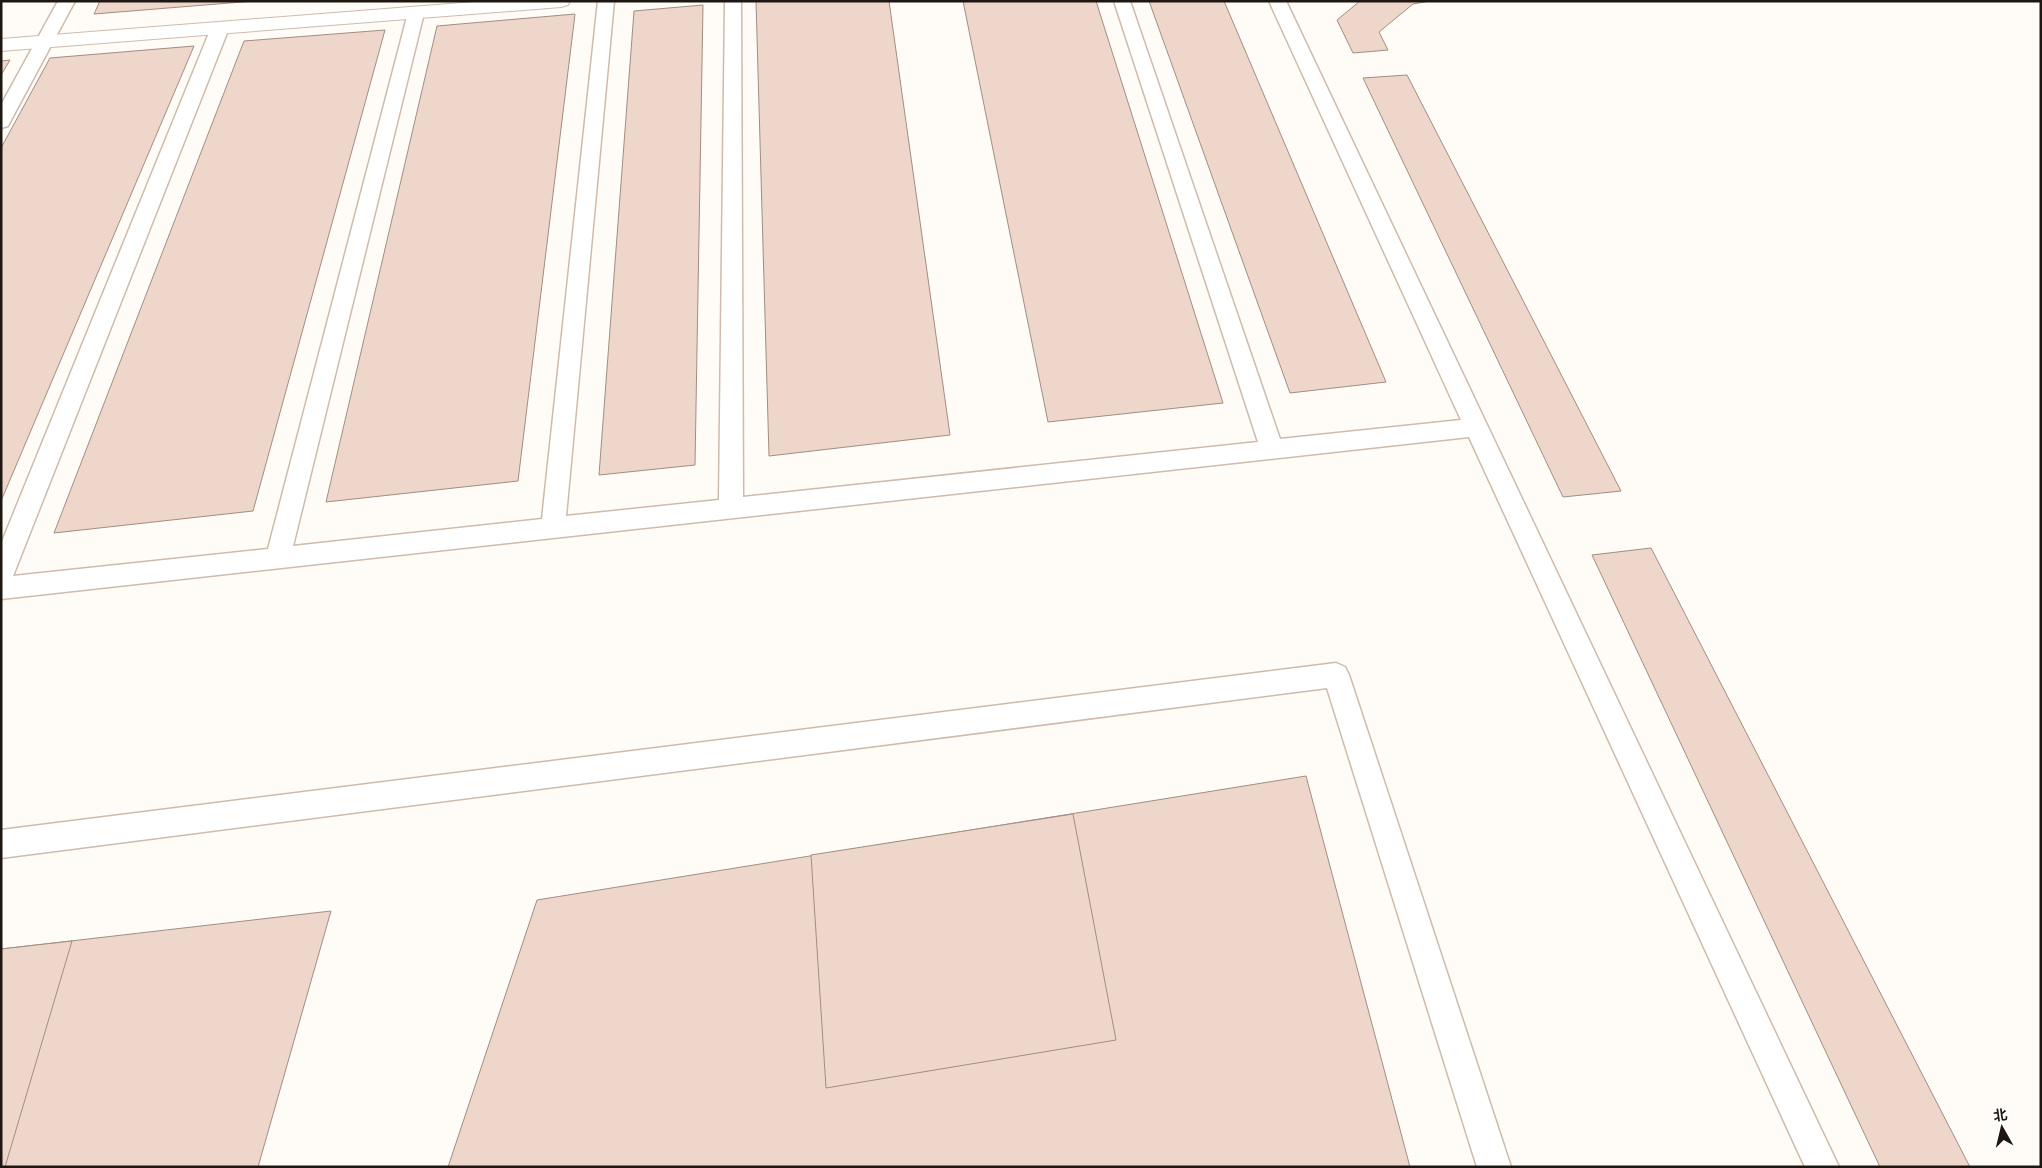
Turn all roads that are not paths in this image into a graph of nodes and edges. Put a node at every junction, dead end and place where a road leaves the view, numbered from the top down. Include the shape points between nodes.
1 (67, 1) edge
2 (561, 1) edge
3 (606, 1) edge
4 (733, 1) edge
5 (1122, 1) edge
6 (1278, 1) edge
7 (486, 4) edge
8 (416, 12) junction
9 (220, 28) junction
10 (45, 42) junction
11 (1, 45) edge
12 (1, 122) edge
13 (1476, 427) junction
14 (1272, 449) junction
15 (731, 508) junction
16 (553, 528) junction
17 (278, 558) junction
18 (1, 575) edge
19 (1, 588) edge
20 (1, 844) edge
21 (1494, 1167) edge
22 (1822, 1167) edge

1 - 10 lane
2 - 7 street
3 - 16 lane
4 - 15 lane
5 - 14 lane
6 - 13 lane
7 - 8 street
8 - 9 street
8 - 17 lane
9 - 10 street
9 - 18 lane
10 - 11 street
10 - 12 lane
13 - 14 lane
13 - 22 lane
14 - 15 lane
15 - 16 lane
16 - 17 lane
17 - 19 lane
20 - 21 lane via 1336,674

